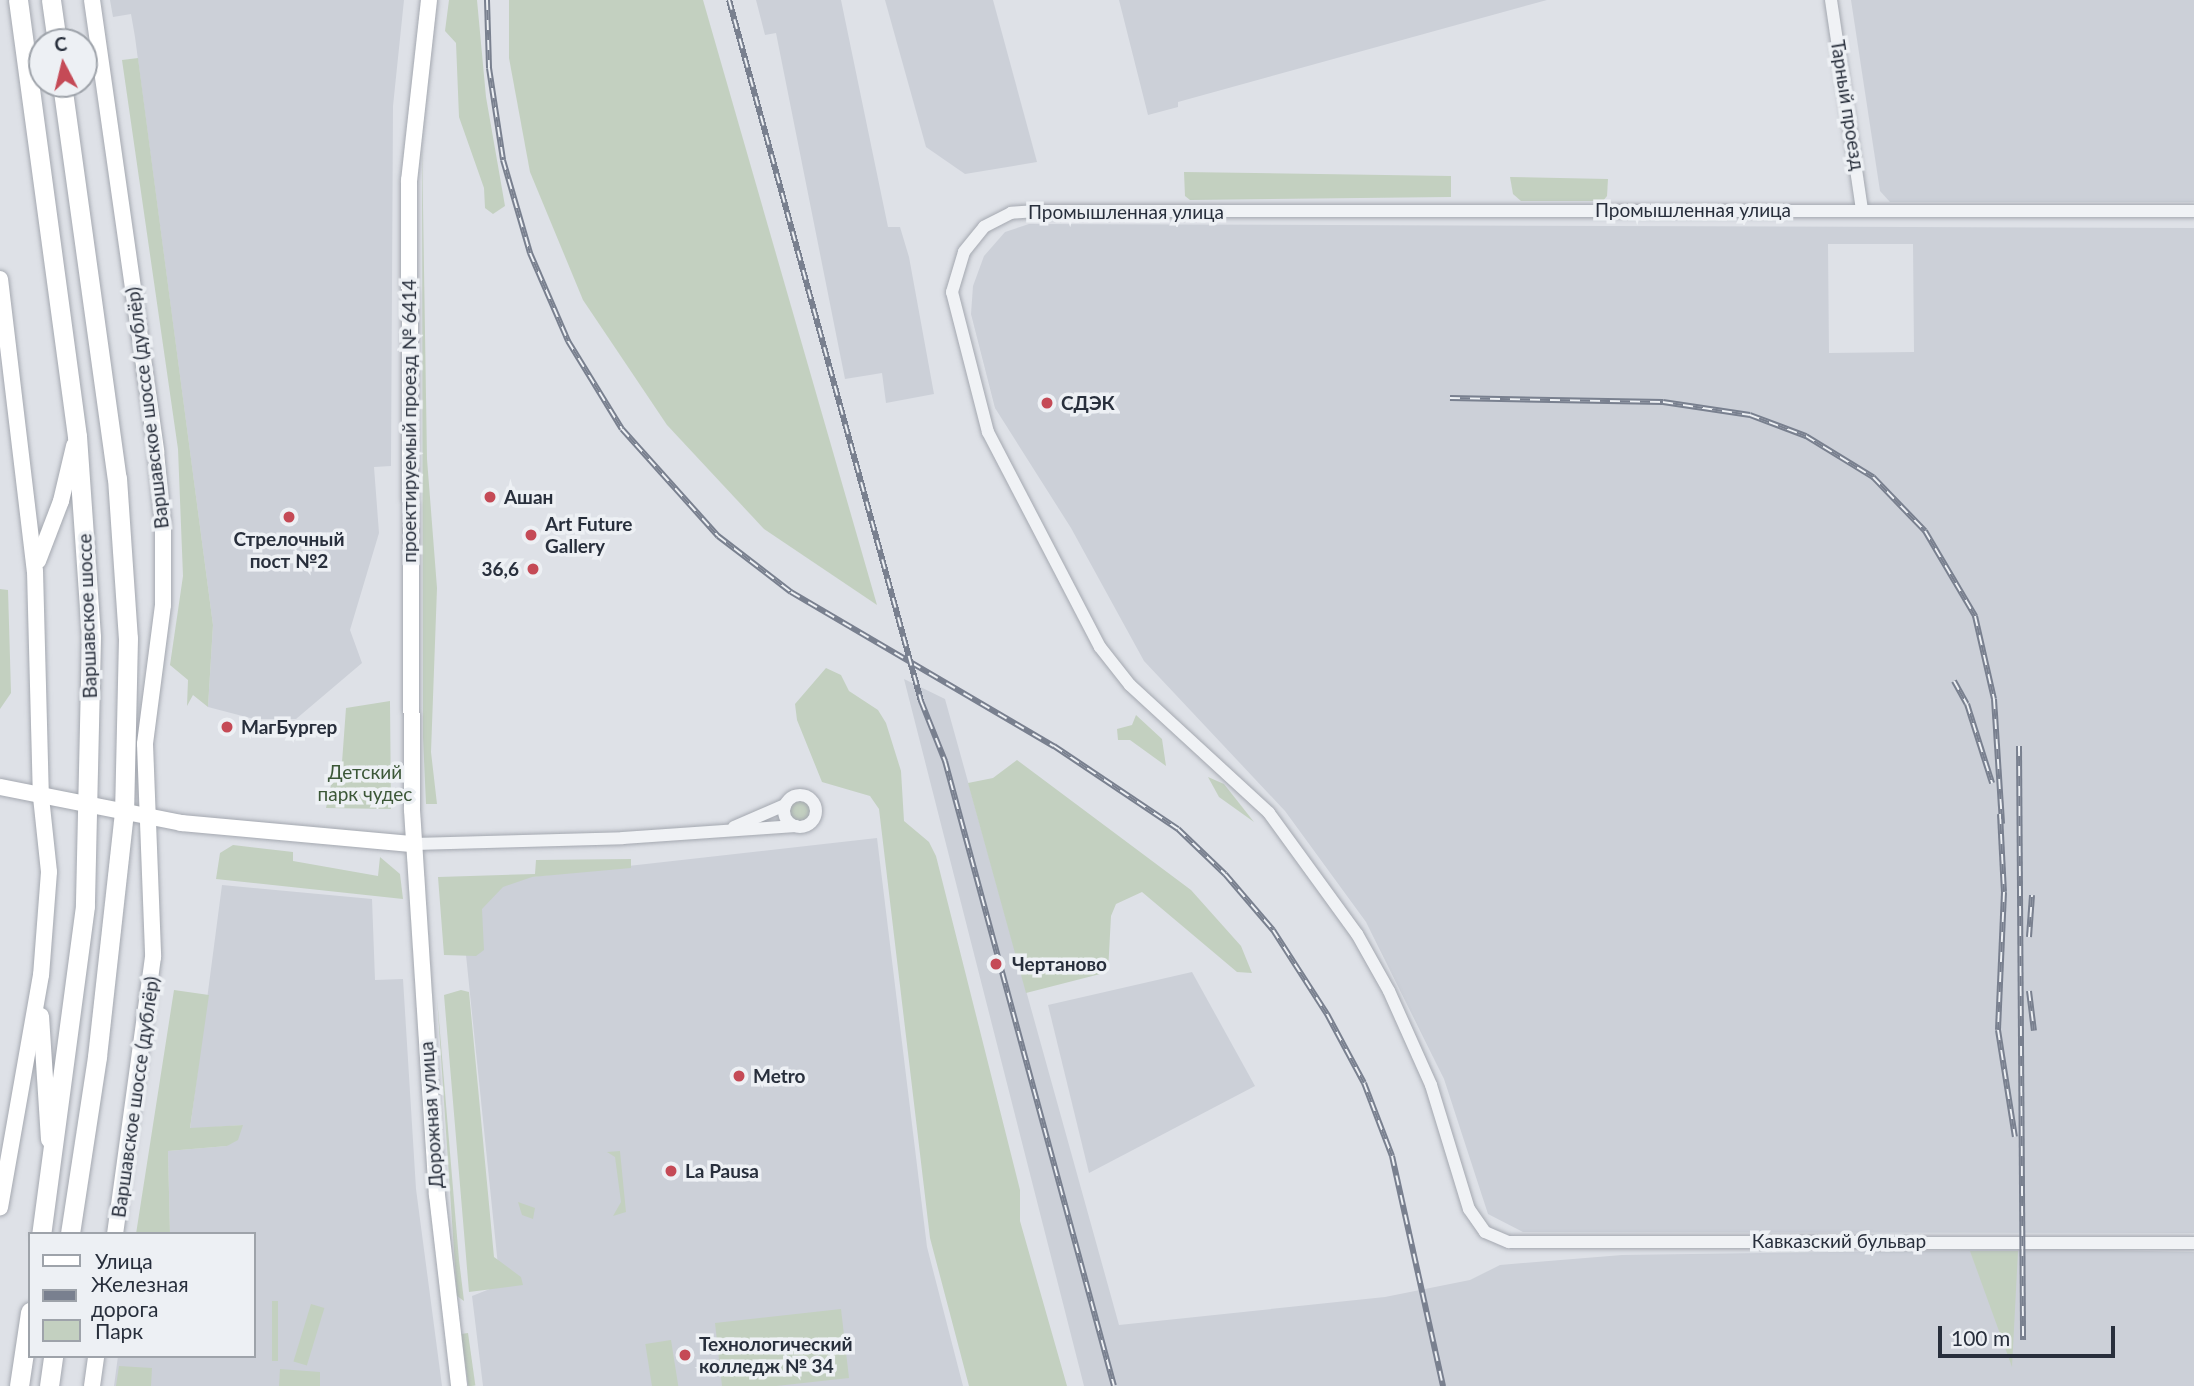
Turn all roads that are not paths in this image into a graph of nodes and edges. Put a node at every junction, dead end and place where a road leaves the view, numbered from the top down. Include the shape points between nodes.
1 (18, 0) edge
2 (51, 0) edge
3 (92, 0) edge
4 (429, 0) edge
5 (1831, 0) edge
6 (55, 28) edge
7 (64, 98) edge
8 (1862, 210) junction
9 (2194, 212) edge
10 (0, 279) edge
11 (77, 436) junction
12 (35, 572) junction
13 (0, 787) edge
14 (41, 797) junction
15 (785, 805) junction
16 (90, 806) junction
17 (124, 812) junction
18 (146, 817) junction
19 (796, 826) junction
20 (723, 832) junction
21 (414, 844) junction
22 (41, 975) junction
23 (50, 1162) junction
24 (0, 1207) edge
25 (41, 1232) edge
26 (70, 1232) edge
27 (115, 1232) edge
28 (1485, 1232) joint
29 (2194, 1243) edge
30 (28, 1325) edge
31 (53, 1358) edge
32 (96, 1358) edge
33 (19, 1386) edge
34 (49, 1386) edge
35 (91, 1386) edge
36 (460, 1386) edge

1 - 11 main road, Варшавское шоссе
2 - 6 main road
3 - 18 main road, Варшавское шоссе (дублёр) via 163,524 163,605 145,744
4 - 21 main road, проектируемый проезд № 6414 via 409,180
5 - 8 street, Тарный проезд
7 - 17 main road, Варшавское шоссе via 117,478 128,638
8 - 9 street, Промышленная улица
8 - 28 street, Промышленная улица via 1037,211 1011,213 984,227 964,251 954,276 956,315 988,432 1100,647 1130,685 1269,813 1357,934 1431,1085 1469,1209
10 - 12 main road
11 - 12 main road via 61,501
11 - 16 main road, Варшавское шоссе via 91,637
12 - 14 main road
13 - 14 main road
14 - 16 main road
14 - 22 main road via 49,872
15 - 19 street via 788,820
15 - 19 street via 797,795 814,804 814,818
15 - 20 street
16 - 17 main road
16 - 23 main road, Варшавское шоссе via 85,906
17 - 18 main road
17 - 26 main road, Варшавское шоссе via 97,1057
18 - 21 main road
18 - 27 main road, Варшавское шоссе (дублёр) via 153,919 151,992
19 - 20 street
20 - 21 street
21 - 36 main road, Дорожная улица via 437,1195
22 - 23 main road
22 - 24 main road
23 - 25 main road, Варшавское шоссе
28 - 29 street, Кавказский бульвар via 1509,1242
30 - 33 main road
31 - 34 main road
32 - 35 main road

